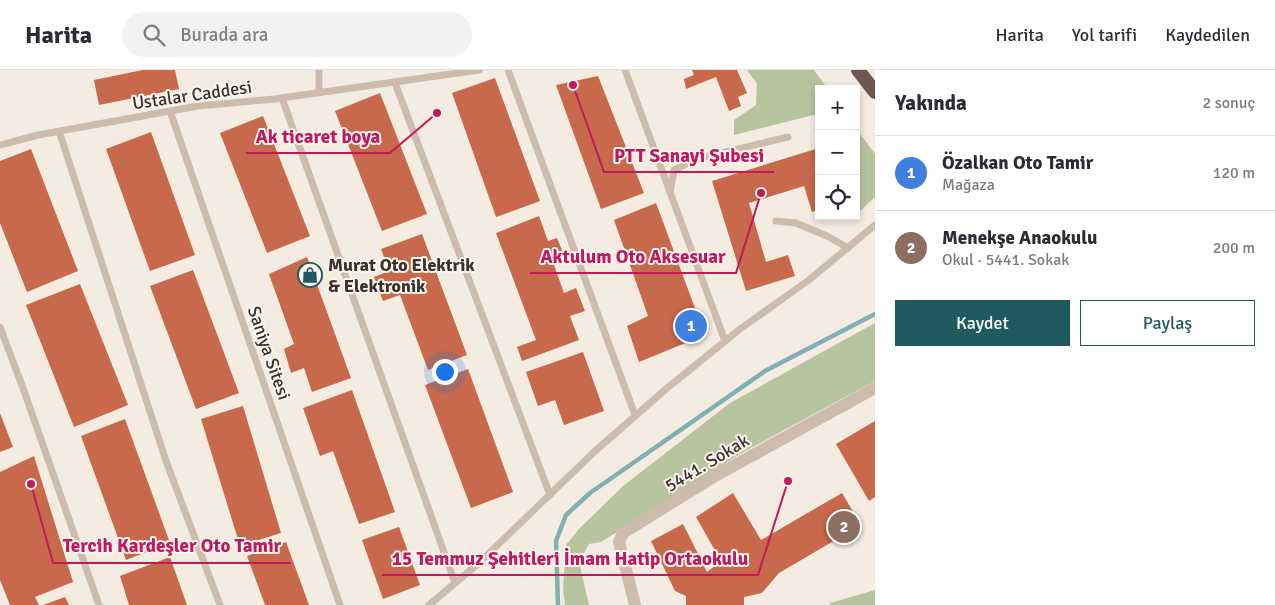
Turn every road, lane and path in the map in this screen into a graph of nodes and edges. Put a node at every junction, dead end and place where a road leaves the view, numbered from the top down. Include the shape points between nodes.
1 (319, 70) edge
2 (479, 70) edge
3 (508, 70) edge
4 (625, 70) edge
5 (858, 70) edge
6 (396, 82) junction
7 (875, 92) edge
8 (319, 93) junction
9 (282, 98) junction
10 (170, 111) junction
11 (60, 131) junction
12 (788, 136) dead end
13 (0, 146) edge
14 (670, 192) junction
15 (776, 221) dead end
16 (875, 225) edge
17 (848, 248) junction
18 (0, 326) edge
19 (725, 341) junction
20 (875, 388) edge
21 (636, 415) junction
22 (550, 495) junction
23 (455, 583) junction
24 (99, 605) edge
25 (220, 605) edge
26 (340, 605) edge
27 (429, 605) edge
28 (635, 605) edge

1 - 8 lane
2 - 6 lane, Ustalar Caddesi
3 - 21 lane
4 - 14 lane
5 - 7 highway
6 - 8 lane, Ustalar Caddesi
6 - 22 lane
8 - 9 lane, Ustalar Caddesi
9 - 10 lane, Ustalar Caddesi
9 - 23 lane
10 - 11 lane, Ustalar Caddesi
10 - 26 lane, Saniya Sitesi
11 - 13 lane, Ustalar Caddesi
11 - 25 lane via 166,461
12 - 14 lane via 696,159 674,170
14 - 19 lane
15 - 17 lane via 796,223
16 - 17 lane
17 - 19 lane
18 - 24 lane
19 - 21 lane
20 - 28 street, 5441. Sokak via 715,476 623,533 619,542
21 - 22 lane
22 - 23 lane
23 - 27 lane

